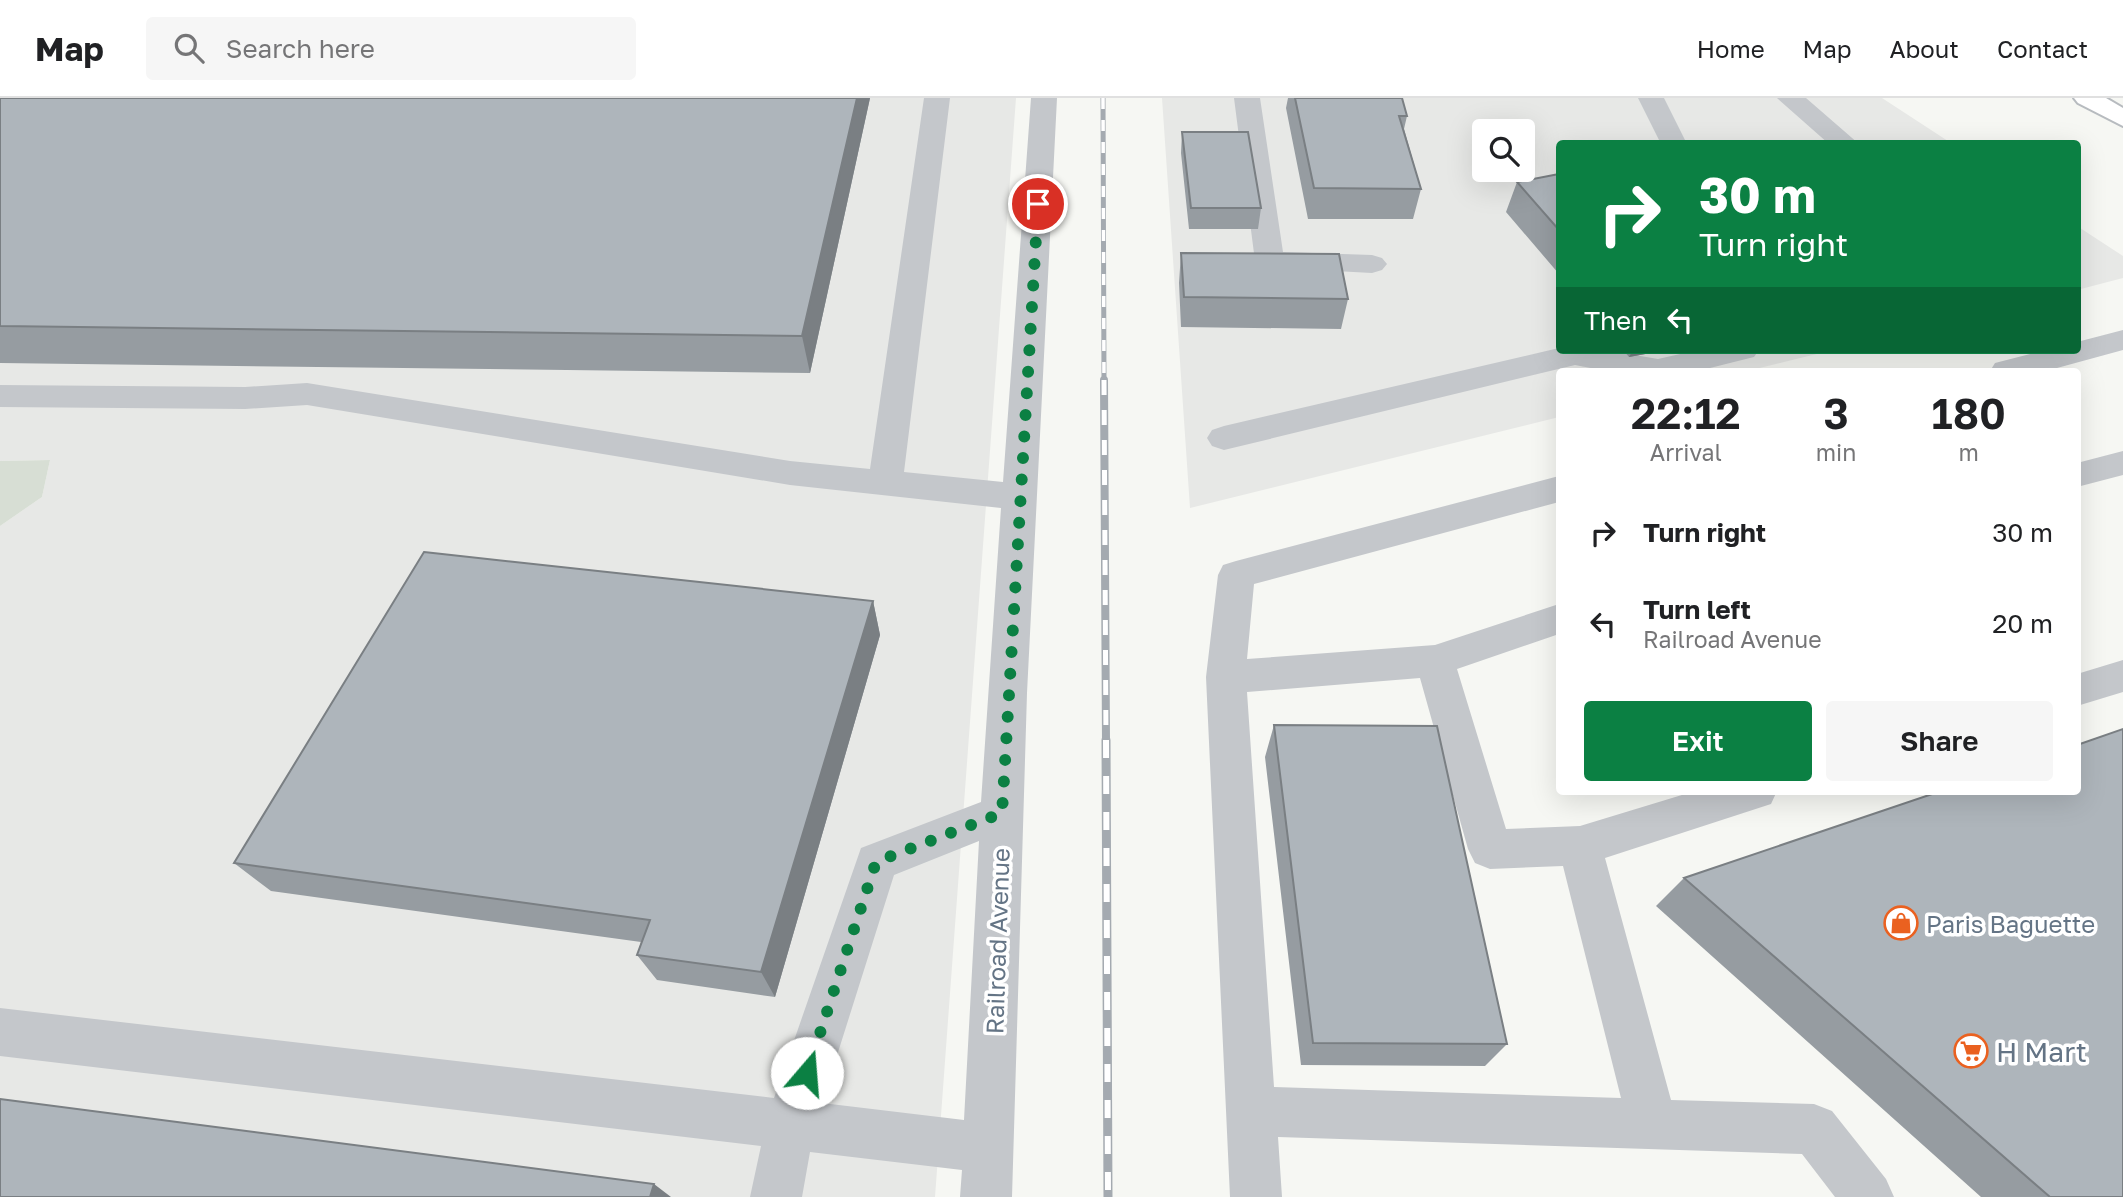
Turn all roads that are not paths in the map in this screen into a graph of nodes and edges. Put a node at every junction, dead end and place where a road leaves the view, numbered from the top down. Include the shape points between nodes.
1 (937, 98) edge
2 (1044, 98) edge
3 (1247, 98) edge
4 (1651, 98) edge
5 (1790, 98) edge
6 (2087, 98) edge
7 (2123, 118) edge
8 (1672, 140) edge
9 (1841, 140) edge
10 (1372, 264) dead end
11 (2119, 346) edge
12 (1726, 354) edge
13 (1647, 368) edge
14 (1666, 368) edge
15 (2020, 368) edge
16 (0, 396) edge
17 (1224, 438) dead end
18 (2123, 463) edge
19 (2081, 474) edge
20 (885, 483) junction
21 (1556, 490) edge
22 (1020, 497) junction
23 (1556, 620) edge
24 (1435, 661) junction
25 (2123, 676) edge
26 (1226, 677) junction
27 (2081, 689) edge
28 (1743, 795) edge
29 (1002, 813) junction
30 (1580, 846) junction
31 (0, 1032) edge
32 (1251, 1111) junction
33 (1653, 1124) junction
34 (790, 1126) junction
35 (988, 1149) junction
36 (776, 1197) edge
37 (986, 1197) edge
38 (1256, 1197) edge
39 (1868, 1197) edge

1 - 20 street
2 - 22 street, Railroad Avenue
3 - 10 street via 1270,261
4 - 8 street
5 - 9 street
6 - 7 main road
11 - 15 street
12 - 14 street
13 - 17 street via 1575,355
16 - 20 street via 249,398 307,394 790,473
18 - 19 street
20 - 22 street
21 - 26 street via 1236,575
22 - 29 street, Railroad Avenue
23 - 24 street
24 - 26 street
24 - 30 street via 1490,849
25 - 27 street
26 - 32 street
28 - 30 street
29 - 34 street via 876,862
29 - 35 street, Railroad Avenue
30 - 33 street
31 - 34 street
32 - 33 street
32 - 38 street
33 - 39 street via 1814,1129
34 - 35 street
34 - 36 street
35 - 37 street, Railroad Avenue

